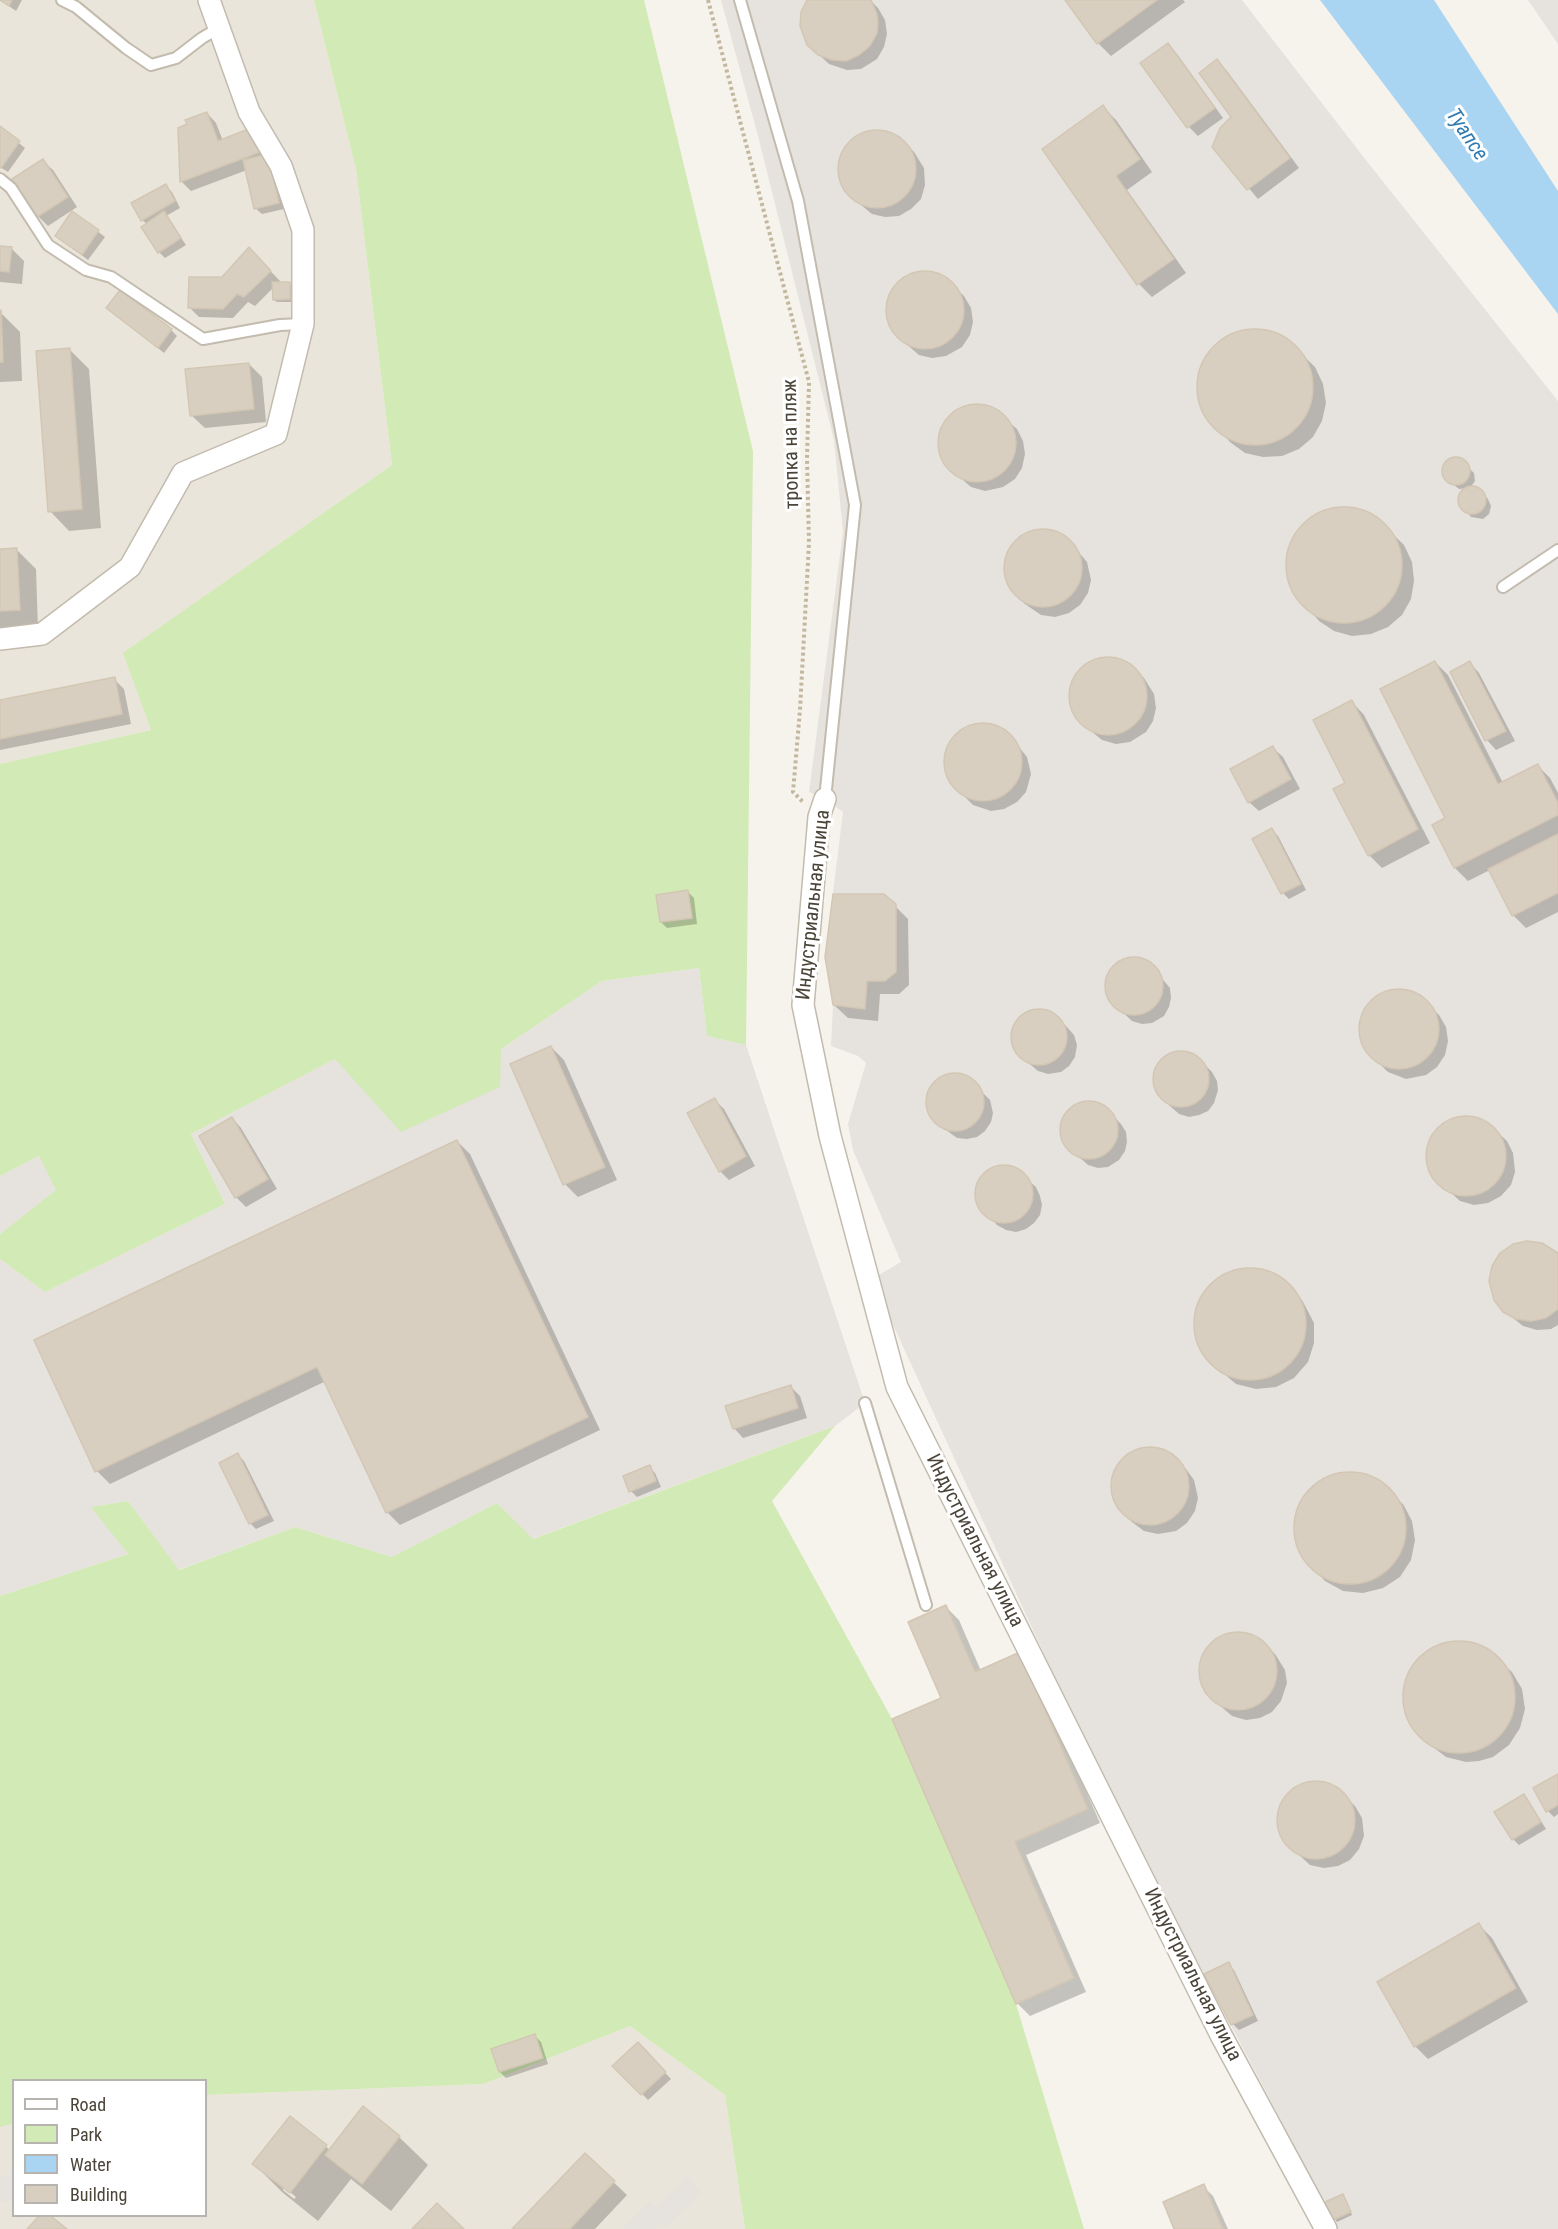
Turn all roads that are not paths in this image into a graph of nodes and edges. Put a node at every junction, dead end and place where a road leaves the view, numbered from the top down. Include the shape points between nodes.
1 (62, 0) edge
2 (209, 0) edge
3 (740, 0) edge
4 (219, 28) junction
5 (0, 179) edge
6 (303, 324) junction
7 (1558, 550) edge
8 (1503, 587) dead end
9 (0, 639) edge
10 (822, 808) joint
11 (865, 1403) dead end
12 (926, 1605) dead end
13 (1326, 2229) edge

1 - 4 lane via 151,65 176,58
2 - 4 street
3 - 10 lane via 798,201 855,505
4 - 6 street via 249,112 281,166 303,230
5 - 6 lane via 11,188 48,245 86,270 111,277 203,339
6 - 9 street via 276,434 183,473 130,567 42,634
7 - 8 lane
10 - 13 street, Индустриальная улица via 803,1005 830,1136 897,1387 1221,2035
11 - 12 lane

